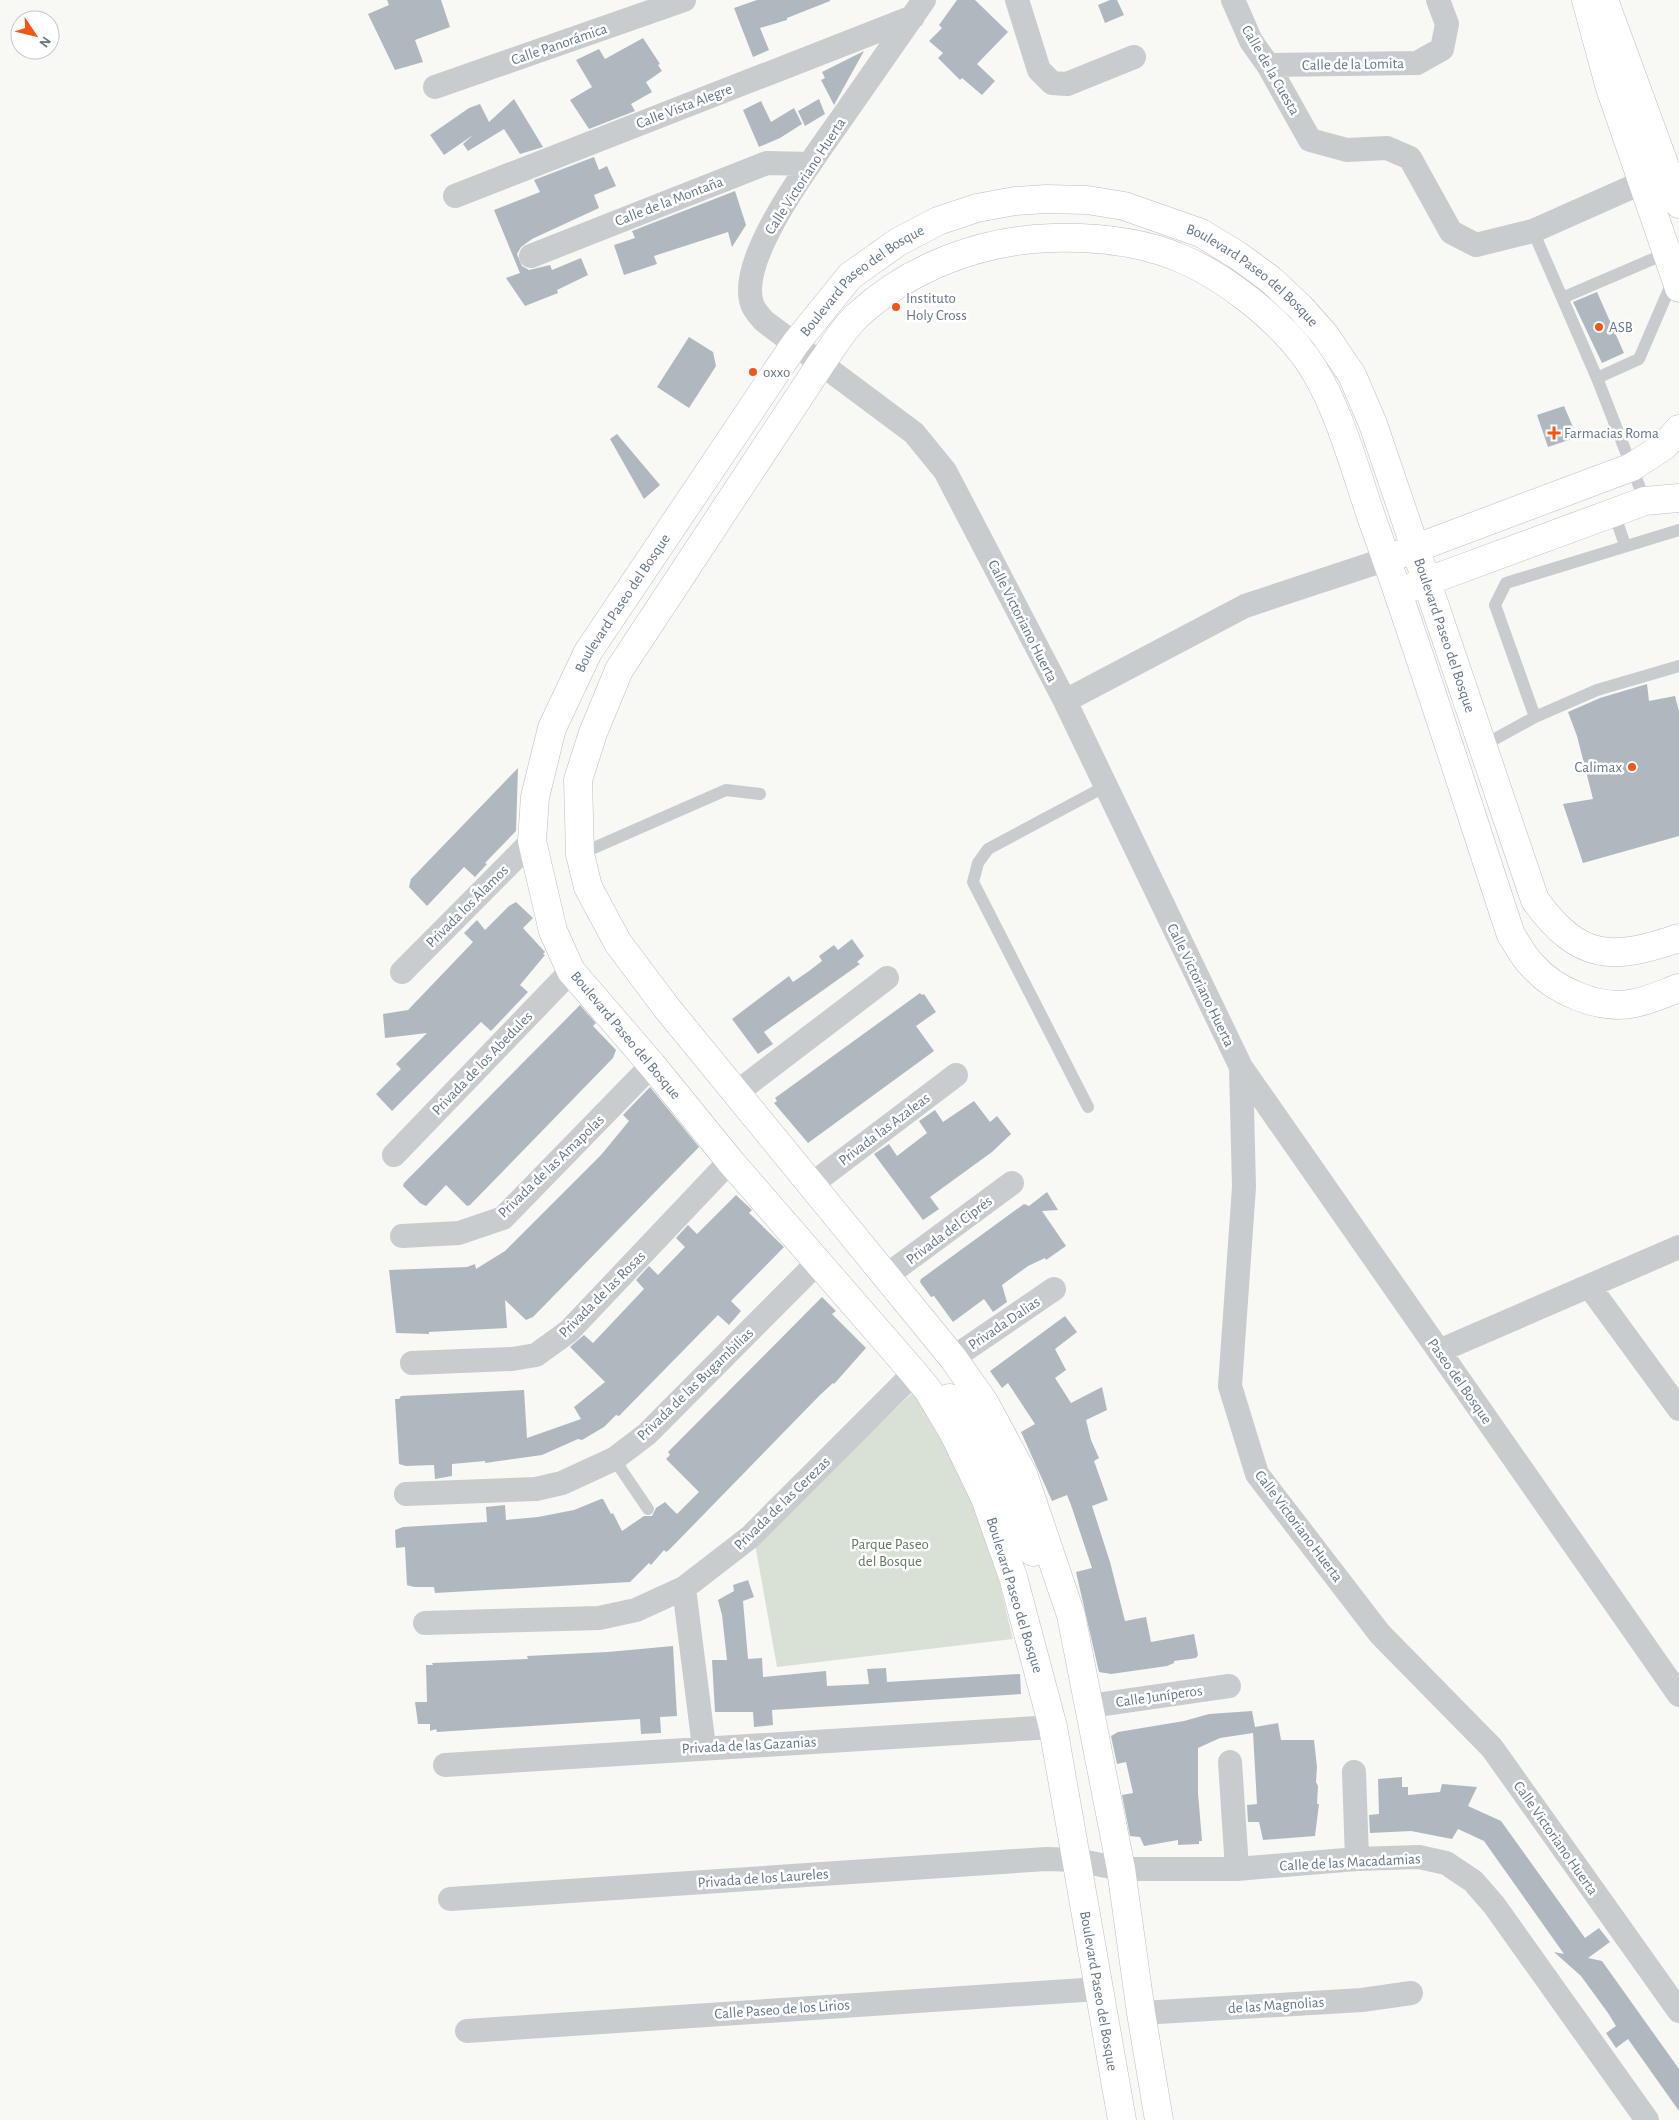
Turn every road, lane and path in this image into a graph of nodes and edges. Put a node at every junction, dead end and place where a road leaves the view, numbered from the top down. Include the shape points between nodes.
1 (684, 0) edge
2 (1017, 0) edge
3 (1233, 0) edge
4 (1438, 0) edge
5 (1586, 0) edge
6 (1604, 0) edge
7 (919, 8) edge
8 (1134, 56) dead end
9 (1268, 65) junction
10 (435, 87) dead end
11 (810, 164) junction
12 (1655, 176) junction
13 (455, 196) dead end
14 (1679, 204) edge
15 (1533, 231) junction
16 (531, 256) dead end
17 (1674, 272) edge
18 (1562, 298) junction
19 (795, 344) junction
20 (822, 362) junction
21 (1597, 378) junction
22 (1679, 429) edge
23 (1632, 467) junction
24 (1679, 498) edge
25 (1645, 501) junction
26 (1614, 513) junction
27 (1679, 530) edge
28 (1625, 545) junction
29 (1415, 550) junction
30 (1387, 559) junction
31 (1426, 582) junction
32 (1398, 592) junction
33 (1679, 666) edge
34 (1065, 701) junction
35 (1535, 717) junction
36 (1484, 745) junction
37 (1106, 786) junction
38 (760, 794) dead end
39 (532, 841) junction
40 (580, 854) junction
41 (1679, 938) edge
42 (402, 972) dead end
43 (571, 972) junction
44 (888, 978) dead end
45 (1679, 988) edge
46 (652, 1065) junction
47 (1241, 1068) junction
48 (956, 1075) dead end
49 (736, 1093) junction
50 (1088, 1107) dead end
51 (394, 1155) dead end
52 (730, 1161) junction
53 (1012, 1183) dead end
54 (812, 1184) junction
55 (402, 1236) dead end
56 (1679, 1247) edge
57 (818, 1262) junction
58 (886, 1276) junction
59 (1589, 1286) junction
60 (1054, 1289) dead end
61 (1439, 1351) junction
62 (953, 1358) junction
63 (412, 1363) dead end
64 (921, 1382) junction
65 (1679, 1409) edge
66 (614, 1459) junction
67 (406, 1494) dead end
68 (648, 1509) dead end
69 (1062, 1584) junction
70 (684, 1588) junction
71 (425, 1623) dead end
72 (1228, 1686) dead end
73 (1679, 1694) edge
74 (1090, 1706) junction
75 (1053, 1727) junction
76 (704, 1747) junction
77 (1230, 1762) dead end
78 (445, 1765) dead end
79 (1354, 1772) dead end
80 (1357, 1859) junction
81 (1076, 1860) junction
82 (1121, 1869) junction
83 (1237, 1869) junction
84 (450, 1899) dead end
85 (1098, 1988) junction
86 (1411, 1993) dead end
87 (1679, 2011) edge
88 (1141, 2013) junction
89 (467, 2031) dead end
90 (1122, 2120) edge
91 (1159, 2120) edge
92 (1647, 2120) edge

1 - 10 street, Calle Panorámica
2 - 8 street via 1039,70 1052,83 1067,84
3 - 9 street, Calle de la Cuesta via 1251,40
4 - 9 street, Calle de la Lomita via 1447,24 1442,49 1417,63
5 - 12 main road via 1610,88
6 - 12 main road
7 - 11 street, Calle Victoriano Huerta
7 - 13 street, Calle Vista Alegre
9 - 15 street, Calle de la Cuesta via 1310,140 1347,150 1387,148 1410,158 1451,232 1476,245
11 - 16 street, Calle de la Montaña via 767,163
11 - 19 street, Calle Victoriano Huerta via 768,230 750,290 752,308
12 - 14 main road
12 - 15 street
12 - 17 main road
15 - 18 lane
17 - 18 lane
17 - 21 lane via 1639,360
18 - 21 lane
19 - 20 street, Calle Victoriano Huerta
19 - 29 main road, Boulevard Paseo del Bosque via 850,276 898,242 938,221 977,208 1046,199 1087,200 1124,206 1162,218 1201,233 1238,255 1270,279 1325,335 1352,375 1373,424
19 - 39 main road, Boulevard Paseo del Bosque via 588,652 552,728 535,797
20 - 30 main road, Boulevard Paseo del Bosque via 856,316 899,284 946,259 992,245 1074,237 1136,244 1181,258 1250,302 1281,328 1304,355 1325,386
20 - 34 street, Calle Victoriano Huerta via 914,433 945,471
20 - 40 main road, Boulevard Paseo del Bosque via 619,670 578,780
21 - 23 lane
22 - 23 main road via 1664,446
23 - 25 lane
23 - 29 main road
24 - 25 main road
25 - 26 main road
26 - 28 lane
26 - 31 main road
27 - 28 lane
28 - 35 lane via 1506,583 1499,594 1495,605
29 - 30 main road
29 - 31 main road, Boulevard Paseo del Bosque
30 - 32 main road, Boulevard Paseo del Bosque
30 - 34 street via 1245,606
31 - 32 main road
31 - 36 main road, Boulevard Paseo del Bosque
32 - 45 main road, Boulevard Paseo del Bosque via 1511,935 1531,965 1582,999 1608,1005 1635,1004
33 - 35 lane via 1597,690
34 - 37 street, Calle Victoriano Huerta
35 - 36 lane
36 - 41 main road, Boulevard Paseo del Bosque via 1535,900 1552,923 1569,939 1591,950 1615,953 1643,950
37 - 47 street, Calle Victoriano Huerta
37 - 50 lane via 988,849 978,863 973,882
38 - 40 lane via 726,790
39 - 42 street, Privada los Álamos
39 - 43 main road, Boulevard Paseo del Bosque via 553,930
40 - 49 main road, Boulevard Paseo del Bosque via 588,887 618,943
43 - 46 main road, Boulevard Paseo del Bosque
43 - 51 street, Privada de los Abedules
44 - 49 street
46 - 52 main road, Boulevard Paseo del Bosque
46 - 55 street, Privada de las Amapolas via 503,1218 459,1233
47 - 61 street, Paseo del Bosque
47 - 87 street, Calle Victoriano Huerta via 1244,1187 1230,1386 1257,1474 1380,1634 1492,1748
48 - 54 street, Privada las Azaleas
49 - 54 main road, Boulevard Paseo del Bosque
52 - 57 main road, Boulevard Paseo del Bosque
52 - 63 street, Privada de las Rosas via 568,1331 536,1355
53 - 58 street, Privada del Ciprés
54 - 58 main road, Boulevard Paseo del Bosque
56 - 59 street
57 - 64 main road, Boulevard Paseo del Bosque
57 - 66 street, Privada de las Bugambilias via 647,1434
58 - 62 main road, Boulevard Paseo del Bosque
59 - 61 street
59 - 65 street
60 - 62 street, Privada Dalias
61 - 73 street, Paseo del Bosque
62 - 69 main road, Boulevard Paseo del Bosque via 984,1402 1023,1474
64 - 69 main road via 944,1392 983,1440 1038,1562
64 - 70 street, Privada de las Cerezas via 750,1537
64 - 75 main road, Boulevard Paseo del Bosque via 953,1432 985,1498 1013,1578
66 - 67 street, Privada de las Bugambilias via 562,1483 536,1489
66 - 68 lane
69 - 74 main road, Boulevard Paseo del Bosque
70 - 71 street, Privada de las Cerezas via 636,1610 598,1618
70 - 76 street
72 - 74 street, Calle Juníperos
74 - 82 main road, Boulevard Paseo del Bosque
75 - 76 street, Privada de las Gazanias
75 - 81 main road, Boulevard Paseo del Bosque
76 - 78 street, Privada de las Gazanias
77 - 83 street
79 - 80 street
80 - 83 street, Calle de las Macadamias
80 - 92 street, Calle de las Macadamias via 1419,1857 1446,1863 1473,1882 1500,1913
81 - 82 street, Calle de las Macadamias
81 - 84 street, Privada de los Laureles via 1046,1859
81 - 85 main road, Boulevard Paseo del Bosque
82 - 83 street, Calle de las Macadamias
82 - 88 main road, Boulevard Paseo del Bosque
85 - 89 street, Calle Paseo de los Lirios
85 - 90 main road, Boulevard Paseo del Bosque
86 - 88 street, de las Magnolias via 1362,2000
88 - 91 main road, Boulevard Paseo del Bosque

